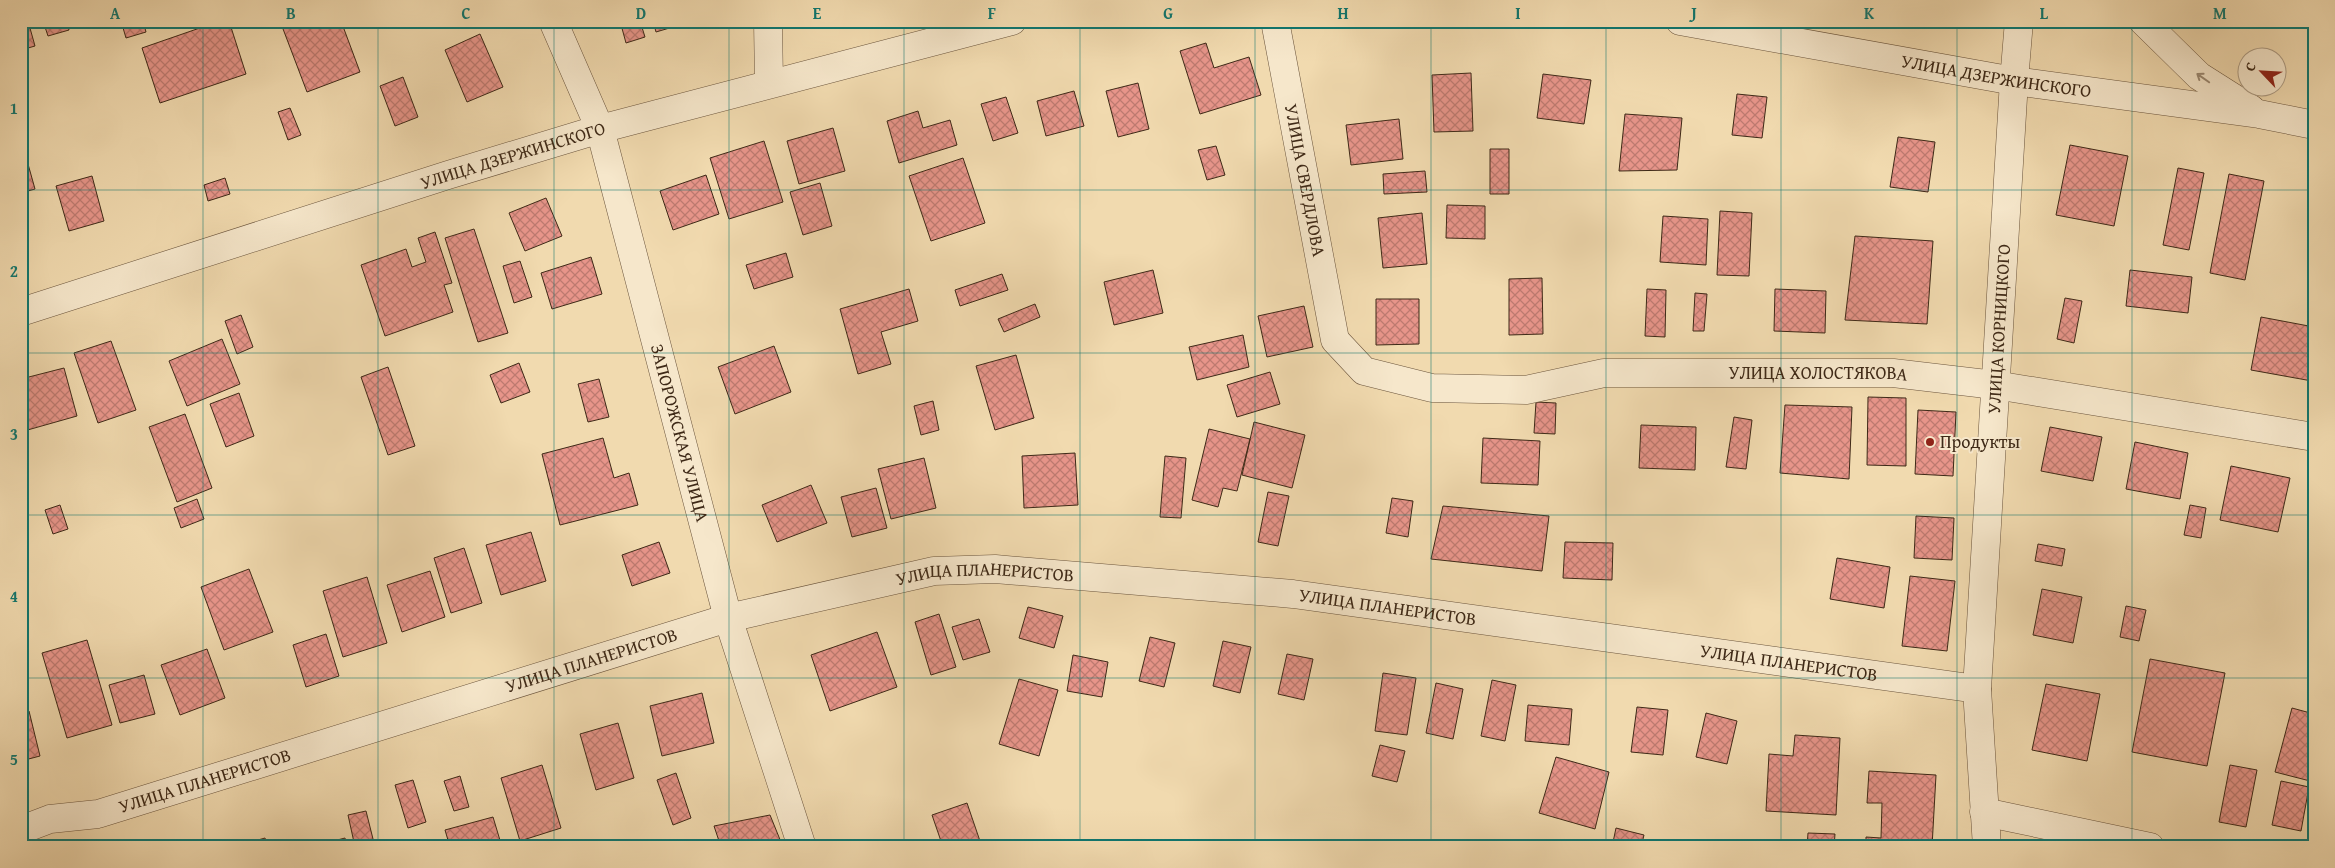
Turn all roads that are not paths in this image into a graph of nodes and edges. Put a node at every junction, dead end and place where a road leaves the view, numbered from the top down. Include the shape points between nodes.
1 (553, 21) edge
2 (768, 21) edge
3 (1012, 21) edge
4 (1275, 21) edge
5 (1680, 21) edge
6 (2019, 21) edge
7 (2143, 21) edge
8 (2014, 81) junction
9 (769, 84) junction
10 (2259, 114) junction
11 (2314, 125) edge
12 (600, 129) junction
13 (21, 312) edge
14 (1335, 340) joint
15 (1995, 385) junction
16 (2314, 437) edge
17 (728, 618) junction
18 (1977, 689) junction
19 (1984, 812) junction
20 (21, 830) edge
21 (802, 847) edge
22 (1987, 847) edge
23 (2150, 847) edge

1 - 12 street, ЗАПОРОЖСКАЯ УЛИЦА
2 - 9 street
3 - 9 street, УЛИЦА ДЗЕРЖИНСКОГО
4 - 14 street, УЛИЦА СВЕРДЛОВА
5 - 8 street, УЛИЦА ДЗЕРЖИНСКОГО
6 - 8 street, УЛИЦА КОРНИЦКОГО
10 -> 7 street via 2199,76
8 - 10 street, УЛИЦА ДЗЕРЖИНСКОГО
8 - 15 street, УЛИЦА КОРНИЦКОГО
9 - 12 street, УЛИЦА ДЗЕРЖИНСКОГО
10 - 11 street, УЛИЦА ДЗЕРЖИНСКОГО
12 - 13 street, УЛИЦА ДЗЕРЖИНСКОГО via 448,174
12 - 17 street, ЗАПОРОЖСКАЯ УЛИЦА
14 - 15 street, УЛИЦА ХОЛОСТЯКОВА via 1364,371 1432,388 1526,390 1604,373 1893,373
15 - 16 street, УЛИЦА ХОЛОСТЯКОВА
15 - 18 street, УЛИЦА КОРНИЦКОГО
17 - 18 street, УЛИЦА ПЛАНЕРИСТОВ via 934,571 995,569 1293,594
17 - 20 street, УЛИЦА ПЛАНЕРИСТОВ via 107,812 50,819
17 - 21 street, ЗАПОРОЖСКАЯ УЛИЦА
18 - 19 street, УЛИЦА КОРНИЦКОГО
19 - 22 street, УЛИЦА КОРНИЦКОГО
19 - 23 street

